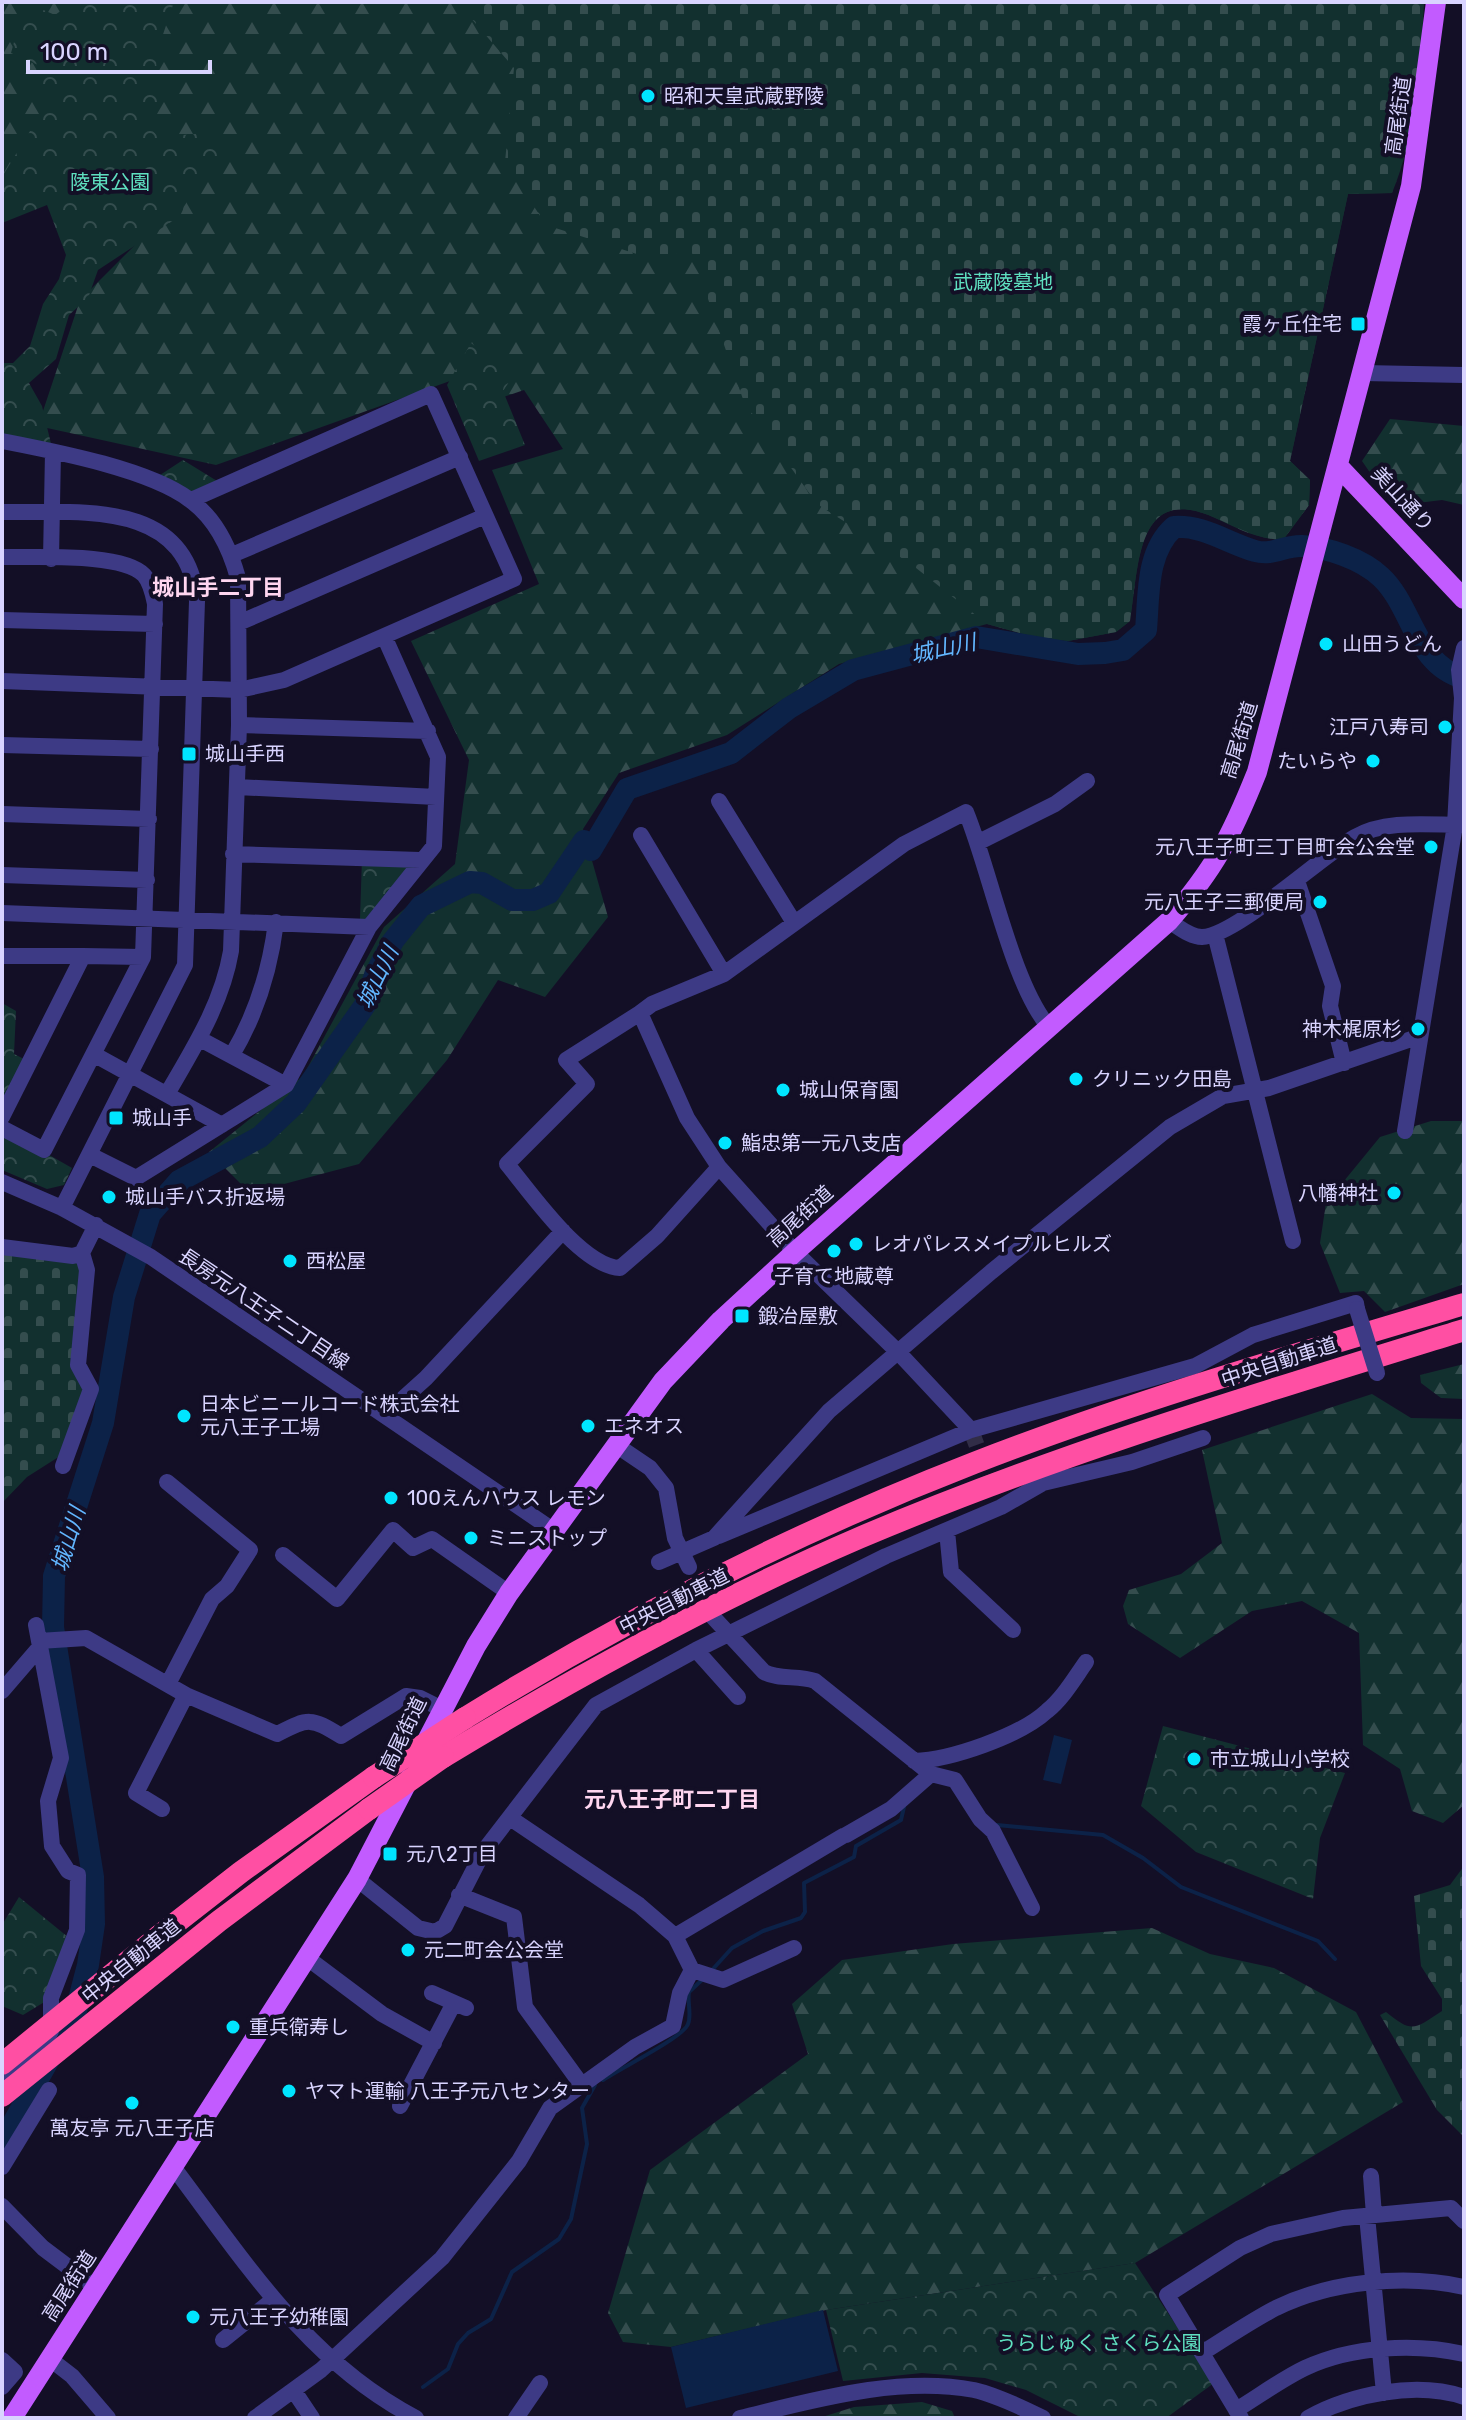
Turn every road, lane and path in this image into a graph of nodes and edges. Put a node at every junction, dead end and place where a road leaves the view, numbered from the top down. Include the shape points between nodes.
1 (1436, 2) edge
2 (1363, 373) junction
3 (1464, 375) edge
4 (2, 441) edge
5 (53, 452) junction
6 (460, 457) junction
7 (1339, 467) junction
8 (191, 500) junction
9 (2, 512) edge
10 (52, 513) junction
11 (485, 516) junction
12 (232, 555) junction
13 (2, 557) edge
14 (51, 559) junction
15 (1464, 599) edge
16 (2, 620) edge
17 (241, 622) junction
18 (155, 624) junction
19 (384, 636) junction
20 (1464, 648) edge
21 (2, 681) edge
22 (153, 686) junction
23 (195, 689) junction
24 (239, 690) junction
25 (239, 725) junction
26 (428, 731) junction
27 (2, 745) edge
28 (151, 749) junction
29 (1087, 781) dead end
30 (237, 787) junction
31 (436, 797) junction
32 (719, 801) dead end
33 (2, 814) edge
34 (149, 819) junction
35 (1460, 825) edge
36 (641, 835) dead end
37 (979, 842) junction
38 (233, 854) junction
39 (420, 860) junction
40 (2, 875) edge
41 (147, 880) junction
42 (1297, 881) junction
43 (2, 913) edge
44 (146, 918) junction
45 (188, 919) junction
46 (231, 921) junction
47 (793, 921) junction
48 (1169, 921) junction
49 (276, 922) junction
50 (369, 927) junction
51 (1215, 934) junction
52 (2, 956) edge
53 (83, 956) junction
54 (143, 957) junction
55 (724, 974) junction
56 (640, 1013) junction
57 (1049, 1027) junction
58 (1420, 1036) junction
59 (200, 1039) junction
60 (95, 1055) junction
61 (232, 1055) junction
62 (1344, 1063) junction
63 (131, 1075) junction
64 (286, 1085) junction
65 (1254, 1090) junction
66 (167, 1094) junction
67 (2, 1117) edge
68 (222, 1125) junction
69 (2, 1128) edge
70 (1405, 1131) dead end
71 (90, 1155) junction
72 (719, 1167) junction
73 (2, 1182) edge
74 (62, 1208) junction
75 (96, 1225) junction
76 (563, 1231) junction
77 (1293, 1241) dead end
78 (2, 1247) edge
79 (795, 1252) junction
80 (82, 1253) junction
81 (1464, 1304) edge
82 (1464, 1330) edge
83 (898, 1352) junction
84 (1378, 1376) dead end
85 (386, 1414) junction
86 (971, 1430) junction
87 (1203, 1438) dead end
88 (616, 1445) junction
89 (63, 1466) dead end
90 (167, 1482) dead end
91 (553, 1530) junction
92 (947, 1531) junction
93 (714, 1538) junction
94 (283, 1555) dead end
95 (685, 1560) junction
96 (659, 1562) dead end
97 (509, 1593) junction
98 (713, 1617) dead end
99 (1013, 1630) dead end
100 (728, 1635) junction
101 (39, 1639) junction
102 (696, 1650) junction
103 (1086, 1662) dead end
104 (168, 1684) junction
105 (2, 1691) edge
106 (186, 1695) junction
107 (738, 1697) dead end
108 (442, 1709) junction
109 (914, 1761) junction
110 (931, 1774) junction
111 (162, 1809) dead end
112 (510, 1818) junction
113 (357, 1879) junction
114 (459, 1895) junction
115 (1032, 1908) dead end
116 (675, 1936) junction
117 (794, 1948) dead end
118 (306, 1957) junction
119 (702, 1973) junction
120 (432, 1993) dead end
121 (434, 2043) junction
122 (2, 2064) edge
123 (581, 2084) junction
124 (49, 2090) dead end
125 (2, 2095) edge
126 (400, 2106) dead end
127 (2, 2167) edge
128 (174, 2168) junction
129 (1371, 2176) dead end
130 (2, 2206) edge
131 (1371, 2215) junction
132 (1464, 2221) edge
133 (1374, 2283) junction
134 (1464, 2287) edge
135 (96, 2288) junction
136 (274, 2299) junction
137 (223, 2340) dead end
138 (1380, 2350) junction
139 (1202, 2353) junction
140 (1464, 2354) edge
141 (50, 2359) junction
142 (2, 2360) edge
143 (330, 2360) junction
144 (540, 2383) dead end
145 (2, 2387) edge
146 (294, 2391) junction
147 (1384, 2393) junction
148 (1464, 2397) edge
149 (1238, 2414) edge
150 (12, 2418) edge
151 (108, 2418) edge
152 (255, 2418) edge
153 (312, 2418) edge
154 (416, 2418) edge
155 (516, 2418) edge
156 (740, 2418) edge
157 (1043, 2418) edge
158 (1308, 2418) edge

1 - 2 main road, 高尾街道 via 1418,155
2 - 3 street
2 - 7 main road, 高尾街道
4 - 5 street
5 - 8 street via 128,473
5 - 10 street
6 - 8 street via 431,394
6 - 11 street
6 - 12 street
7 - 15 main road, 美山通り
7 - 48 main road, 高尾街道 via 1257,772 1205,880
8 - 12 street
9 - 10 street
10 - 14 street
10 - 23 street via 124,517 143,522 175,543 195,581
11 - 17 street
11 - 19 street via 514,579
12 - 17 street
13 - 14 street
14 - 18 street via 118,562 144,575 152,589
16 - 18 street
17 - 24 street
18 - 22 street
19 - 24 street via 284,680
19 - 26 street
20 - 35 street via 1459,670
21 - 22 street
22 - 23 street
22 - 28 street
23 - 24 street
23 - 45 street
24 - 25 street
25 - 26 street
25 - 30 street
26 - 31 street via 438,757
27 - 28 street
28 - 34 street
29 - 37 street via 1055,804
30 - 31 street
30 - 38 street
31 - 39 street via 434,846
32 - 47 street
33 - 34 street
34 - 41 street
35 - 42 street via 1387,827 1357,835
35 - 58 street
36 - 55 street
37 - 47 street via 966,812 904,844
37 - 57 street via 1024,981
38 - 39 street
38 - 46 street
39 - 50 street
40 - 41 street
41 - 44 street
42 - 51 street
42 - 62 street via 1333,986 1330,1006
43 - 44 street
44 - 45 street
44 - 54 street
45 - 46 street
45 - 63 street via 181,977
46 - 49 street
46 - 59 street via 226,977
47 - 55 street
48 - 51 street via 1196,936
48 - 57 main road, 高尾街道
49 - 50 street
49 - 61 street via 263,990
50 - 64 street
51 - 65 street
52 - 53 street
53 - 54 street
53 - 67 street
54 - 60 street
55 - 56 street
56 - 72 street via 687,1118
56 - 76 street via 566,1060 587,1084 507,1164
57 - 79 main road, 高尾街道
58 - 62 street
58 - 70 street
59 - 61 street
59 - 66 street
60 - 63 street
60 - 69 street via 44,1150
61 - 64 street
62 - 65 street
63 - 66 street
63 - 71 street
64 - 68 street
65 - 77 street
65 - 83 street via 1223,1096 1170,1127
66 - 68 street
68 - 71 street via 136,1178
71 - 74 street
72 - 76 street via 657,1236 620,1268 602,1264
72 - 79 street
73 - 74 street
74 - 75 street
75 - 80 street
75 - 85 street, 長房元八王子二丁目線
76 - 85 street
78 - 80 street
79 - 83 street
79 - 88 main road, 高尾街道 via 663,1381
80 - 89 street via 87,1270 78,1365 91,1389
81 - 122 highway, 中央自動車道, bridge via 975,1462 844,1516 628,1621 374,1777 241,1872
82 - 125 highway, 中央自動車道, bridge via 1119,1439 858,1538 703,1611 443,1757
83 - 86 street
83 - 93 street via 829,1411
84 - 86 street, bridge via 1356,1303 1253,1335 1195,1366
85 - 91 street, 長房元八王子二丁目線
86 - 93 street
87 - 92 street via 1132,1462 1060,1476 998,1500
88 - 91 main road, 高尾街道
88 - 95 street via 650,1468 666,1488 675,1538
90 - 104 street via 250,1550 212,1599
91 - 97 main road, 高尾街道
92 - 99 street via 951,1572
92 - 100 street
93 - 95 street
94 - 97 street via 337,1599 393,1530 413,1548 432,1539
95 - 96 street
97 - 108 main road, 高尾街道
98 - 100 street
100 - 102 street
100 - 109 street via 771,1676 815,1681
101 - 104 street via 86,1638
101 - 105 street
101 - 125 street via 61,1758 48,1801 52,1846 68,1871 78,1875 77,1930 51,1998 51,2031
102 - 107 street
102 - 112 street via 596,1705
103 - 109 street via 1037,1720 941,1760
104 - 106 street
106 - 108 street via 277,1734 306,1719 341,1736 406,1696
106 - 111 street via 136,1793
108 - 113 main road, 高尾街道
109 - 110 street
110 - 115 street via 955,1780 966,1793 993,1831
110 - 116 street via 891,1809
112 - 114 street
112 - 116 street via 601,1878
113 - 114 street via 428,1932 445,1926
113 - 118 main road, 高尾街道
114 - 123 street via 514,1917 525,2007
116 - 119 street
117 - 119 street via 723,1980
118 - 121 street via 382,2014
118 - 128 main road, 高尾街道
119 - 123 street via 680,1993 673,2026
120 - 121 street via 460,2005
121 - 126 street
123 - 143 street via 550,2108 519,2161 442,2258
124 - 127 street
128 - 135 main road, 高尾街道
128 - 136 street
129 - 131 street
130 - 135 street via 43,2248
131 - 132 street via 1451,2208
131 - 133 street
131 - 139 street via 1271,2234 1167,2295
133 - 134 street via 1424,2280
133 - 138 street
133 - 139 street via 1277,2308
135 - 141 main road, 高尾街道
136 - 137 street
136 - 143 street
138 - 140 street via 1439,2348
138 - 147 street
138 - 149 street via 1306,2367
139 - 149 street
141 - 150 main road, 高尾街道
141 - 151 street
142 - 145 street via 15,2372
143 - 146 street
143 - 154 street via 361,2386
144 - 155 street
146 - 152 street
146 - 153 street
147 - 148 street via 1425,2391
147 - 158 street
156 - 157 street via 837,2394 902,2387 975,2390

